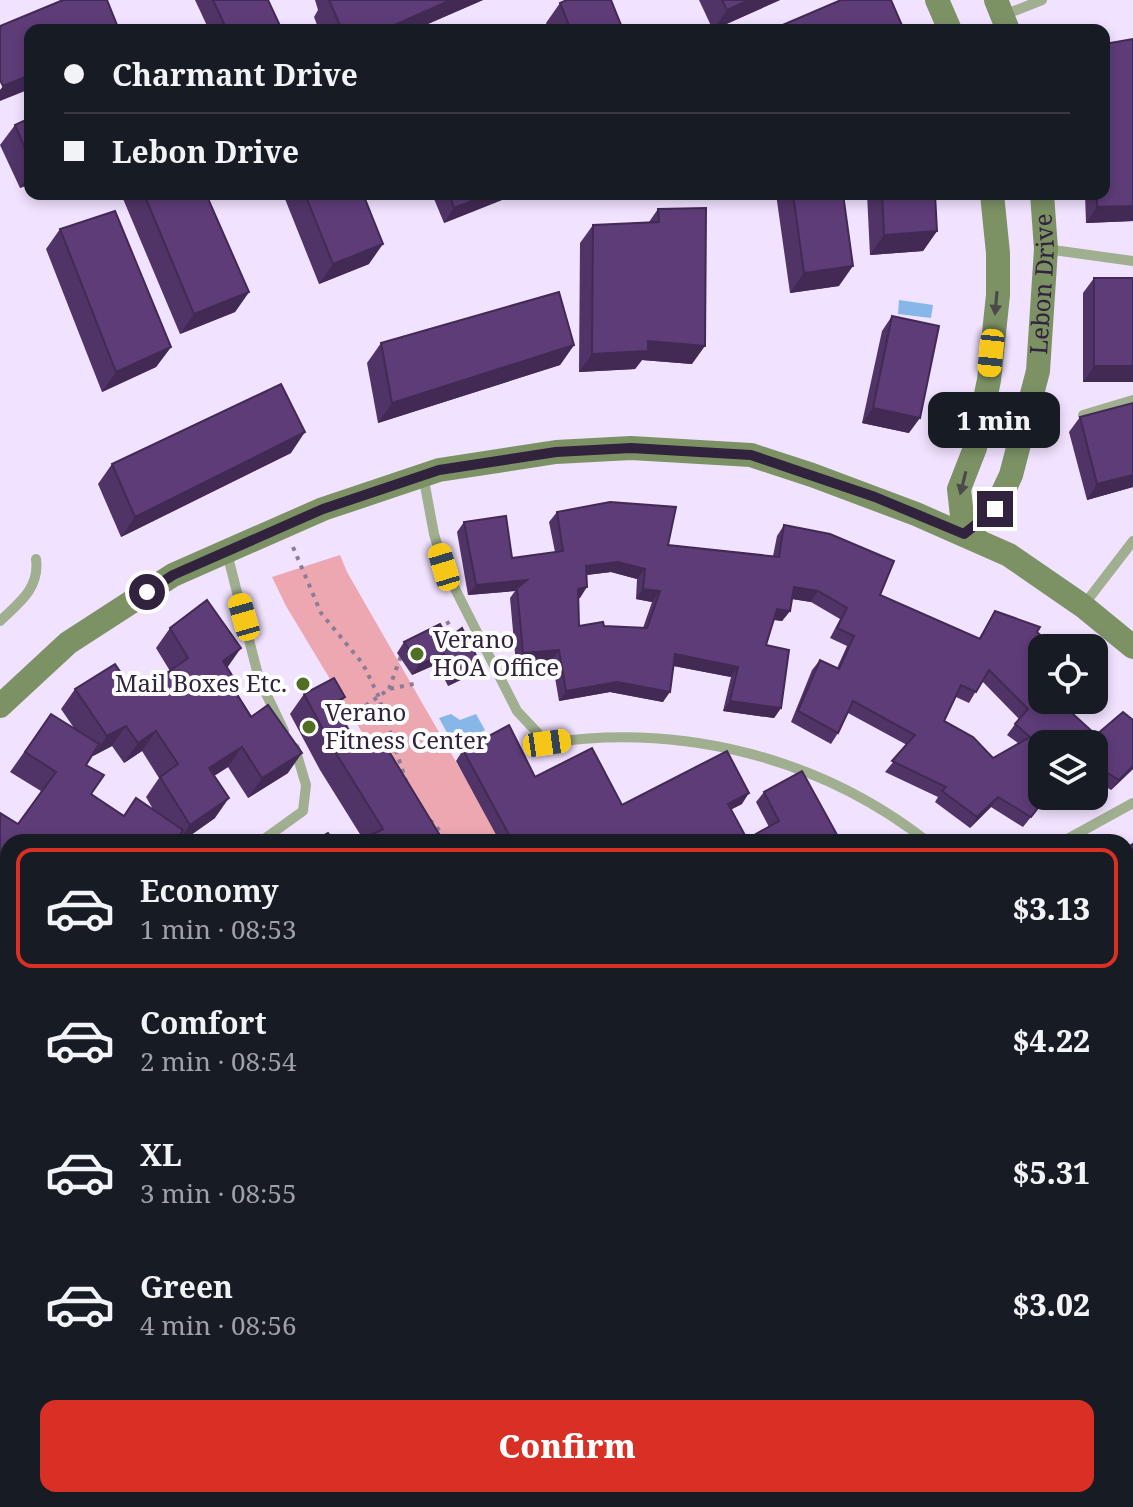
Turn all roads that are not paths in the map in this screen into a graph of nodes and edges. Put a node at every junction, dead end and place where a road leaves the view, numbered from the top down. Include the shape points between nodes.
1 (937, 0) edge
2 (1042, 0) edge
3 (1002, 15) edge
4 (947, 24) edge
5 (993, 200) edge
6 (1042, 200) edge
7 (1046, 249) junction
8 (1133, 261) edge
9 (1133, 400) edge
10 (1083, 415) edge
11 (423, 475) junction
12 (964, 534) junction
13 (1133, 541) edge
14 (226, 551) junction
15 (36, 559) dead end
16 (1083, 606) junction
17 (0, 621) edge
18 (1133, 647) edge
19 (0, 706) edge
20 (1133, 803) edge
21 (271, 834) edge
22 (918, 834) edge
23 (1077, 834) edge

1 - 4 street
2 - 3 lane
5 -> 12 street, Lebon Drive via 998,295 989,380 975,448 959,489
6 - 7 street, Lebon Drive
7 - 8 lane
7 - 12 street, Lebon Drive via 1038,371 1011,475 995,509
9 - 10 lane
11 - 12 street via 556,452 631,448 751,455
11 - 14 street via 323,509
11 - 22 lane via 444,567 517,711 547,743 634,737 733,748 840,786
12 - 16 street via 1009,555
13 - 16 lane
14 - 19 street via 173,575 68,643
14 - 21 lane via 259,679 298,754 306,785 303,811
15 - 17 lane via 32,588
16 - 18 street
20 - 23 lane

